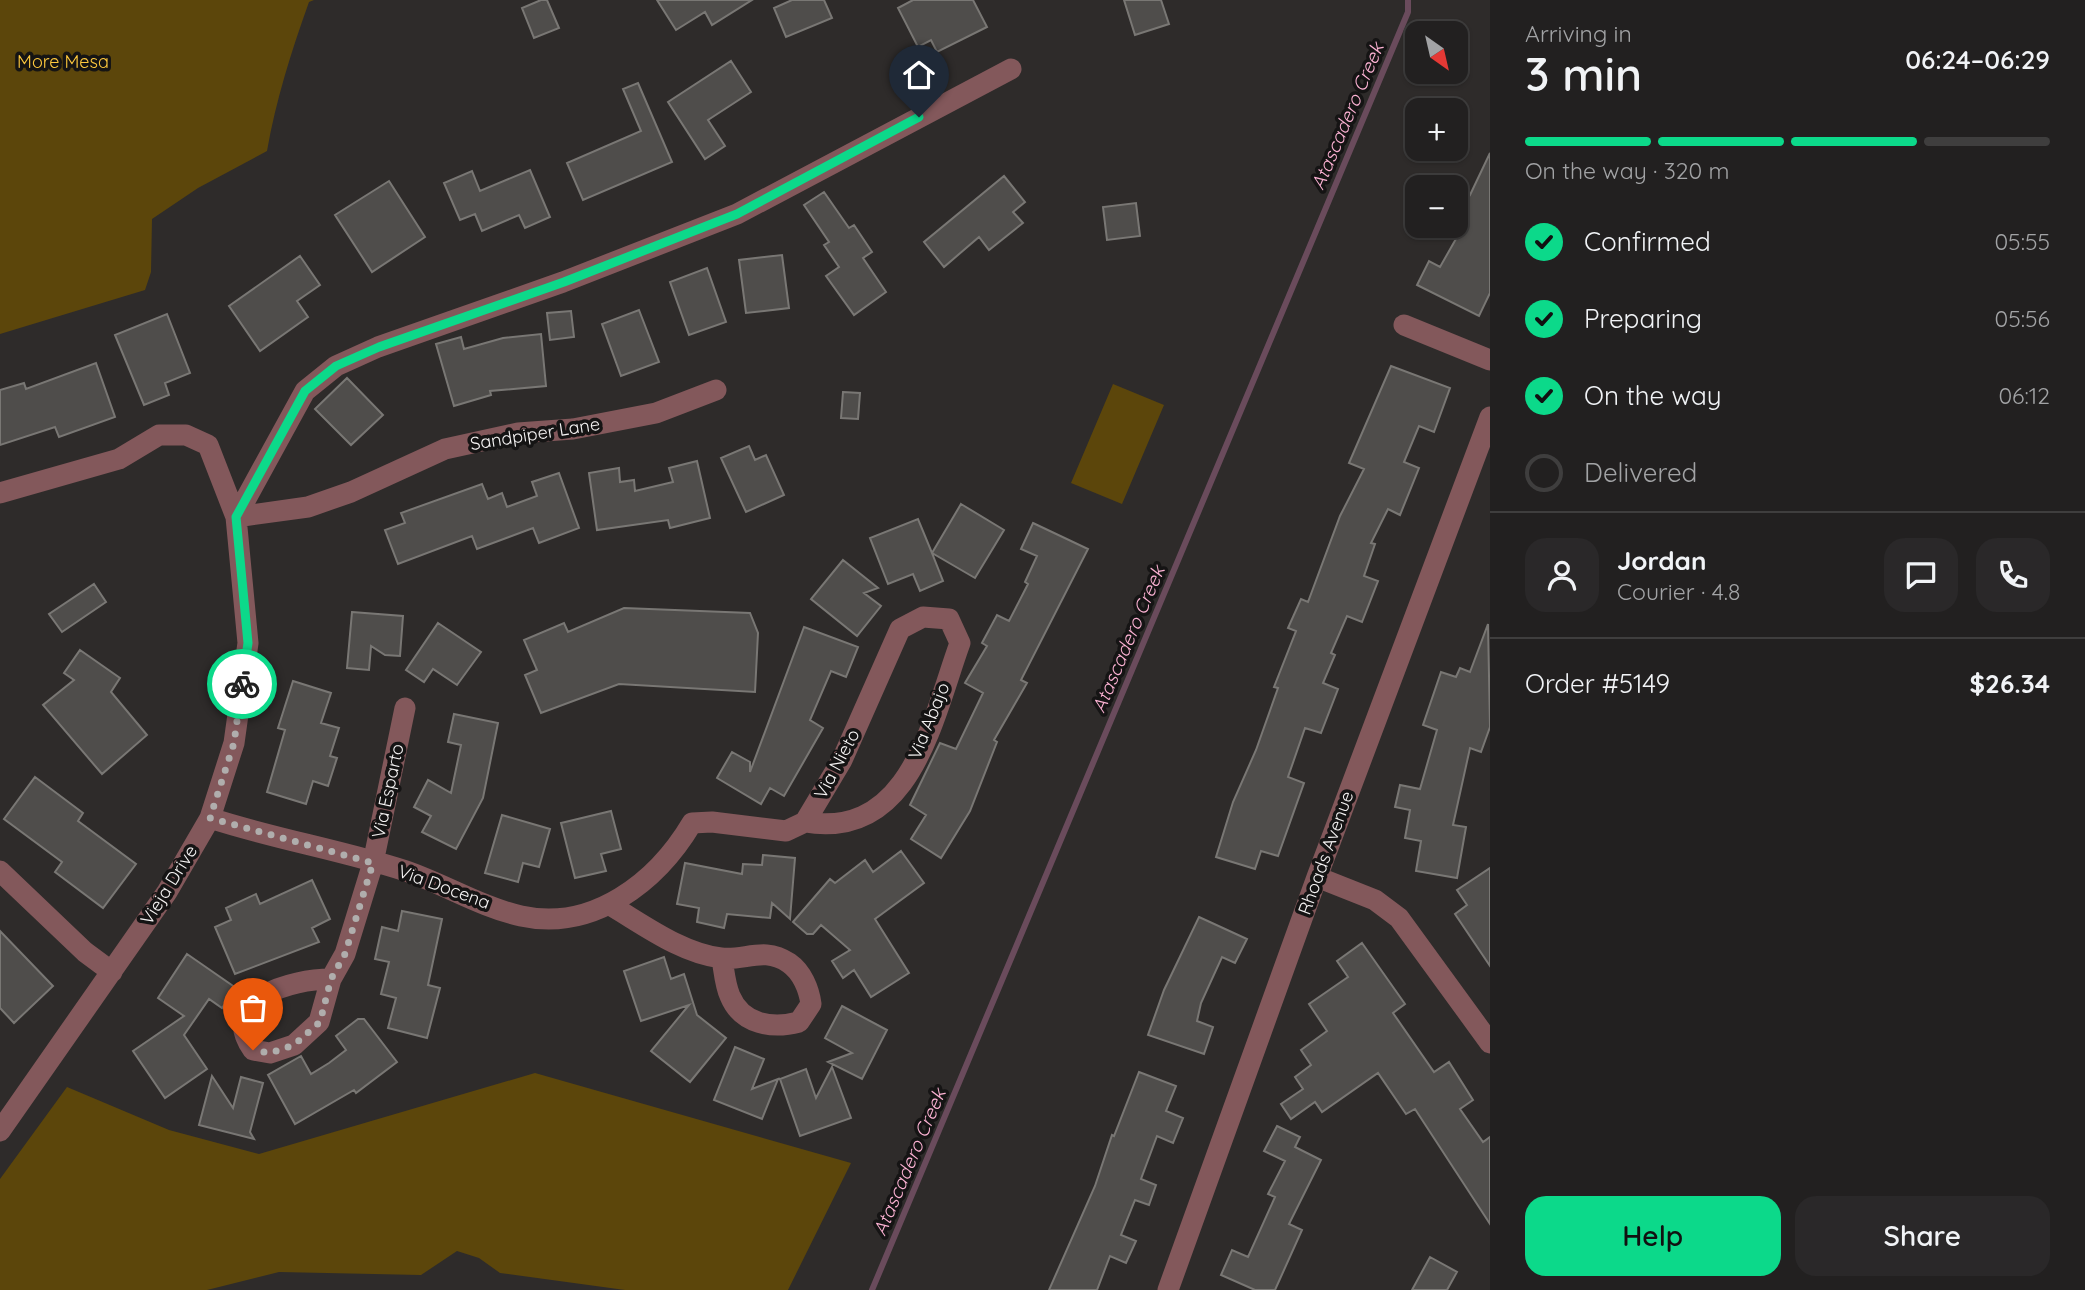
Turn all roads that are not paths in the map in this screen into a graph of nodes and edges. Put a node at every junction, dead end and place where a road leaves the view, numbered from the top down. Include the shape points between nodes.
1 (1011, 69) dead end
2 (1405, 325) dead end
3 (1490, 360) edge
4 (716, 390) dead end
5 (1490, 418) edge
6 (0, 493) edge
7 (236, 517) junction
8 (960, 643) joint
9 (405, 708) dead end
10 (210, 818) junction
11 (805, 822) junction
12 (373, 863) junction
13 (0, 871) edge
14 (1317, 877) junction
15 (610, 905) junction
16 (722, 959) dead end
17 (112, 971) junction
18 (331, 979) dead end
19 (1490, 1043) edge
20 (0, 1131) edge
21 (1168, 1290) edge

1 - 7 street via 737,214 336,366 305,391
2 - 3 street
4 - 7 street, Sandpiper Lane via 656,413 445,449 308,507
5 - 14 street, Rhoads Avenue
6 - 7 street, Vieja Drive via 119,459 159,435 186,435 208,445
7 - 10 street, Vieja Drive via 248,643 234,743
8 - 11 street, Via Abajo via 917,757 894,797 871,815 829,826
8 - 11 street, Via Nieto via 949,619 923,617 900,629 842,760
9 - 12 street, Via Esparto
10 - 12 street, Via Docena
10 - 17 street, Vieja Drive via 167,892
11 - 15 street, Via Docena via 786,831 692,824 646,881
12 - 15 street, Via Docena via 519,915 571,916
12 - 18 street, Via Esparto via 345,954
13 - 17 street via 85,952
14 - 19 street via 1375,900 1399,918
14 - 21 street, Rhoads Avenue
15 - 16 street via 677,944
17 - 20 street, Vieja Drive

